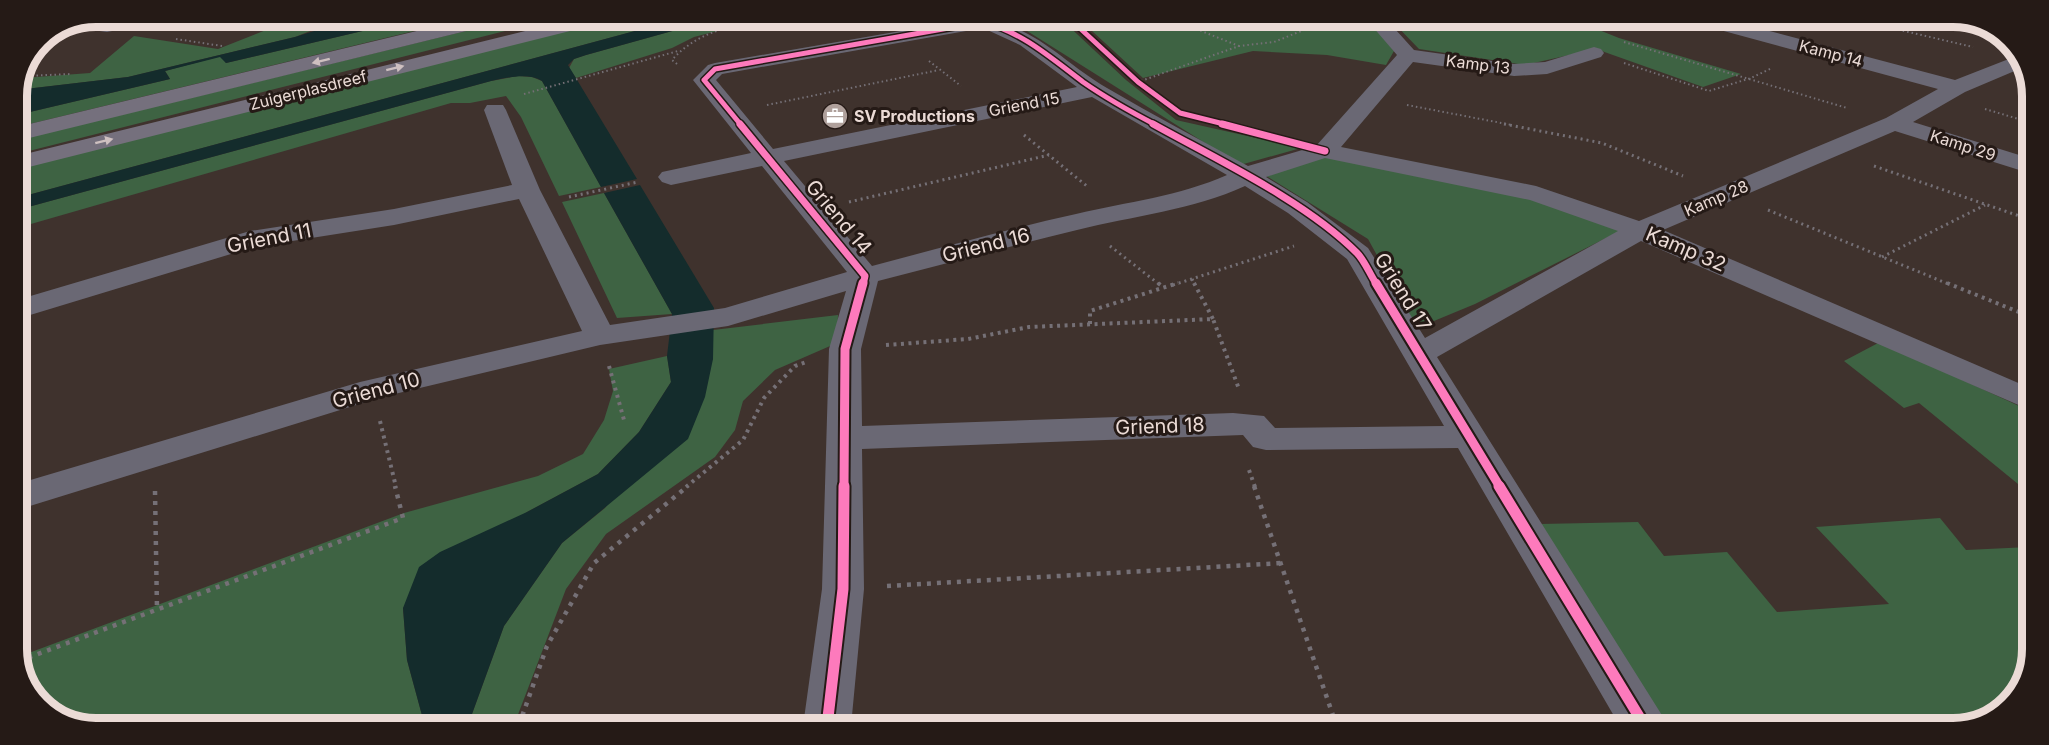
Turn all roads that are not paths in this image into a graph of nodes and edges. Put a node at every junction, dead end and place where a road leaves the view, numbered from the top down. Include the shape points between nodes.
1 (459, 27) edge
2 (563, 27) edge
3 (954, 27) edge
4 (1004, 27) edge
5 (1381, 27) edge
6 (1732, 27) edge
7 (1594, 53) road end
8 (1407, 55) junction
9 (2014, 64) edge
10 (1958, 87) junction
11 (1095, 90) junction
12 (495, 110) dead end
13 (1894, 123) junction
14 (27, 132) edge
15 (1325, 151) junction
16 (765, 157) junction
17 (27, 161) edge
18 (2022, 164) edge
19 (1243, 175) junction
20 (671, 177) dead end
21 (527, 190) junction
22 (1640, 230) junction
23 (865, 276) junction
24 (27, 307) edge
25 (728, 317) joint
26 (600, 336) junction
27 (1420, 354) junction
28 (2022, 390) edge
29 (1471, 437) junction
30 (843, 438) junction
31 (27, 494) edge
32 (827, 718) edge
33 (1640, 718) edge

1 -> 14 main road, Zuigerplasdreef
17 -> 2 main road, Zuigerplasdreef
3 - 16 street, Griend 14 via 715,69 704,80
4 - 11 street, Griend 17
5 - 8 street
6 - 10 street, Kamp 14
7 - 8 street, Kamp 13 via 1547,68 1514,70
8 - 15 street
9 - 10 street, Kamp 28
10 - 13 street, Kamp 28
11 - 16 street, Griend 15
11 - 19 street, Griend 17
12 - 21 street
13 - 18 street, Kamp 29
13 - 22 street, Kamp 28
15 - 19 street, Kamp 32
15 - 22 street, Kamp 32 via 1536,194
16 - 20 street, Griend 15
16 - 23 street, Griend 14
19 - 23 street, Griend 16 via 1220,188
19 - 27 street, Griend 17 via 1335,233 1358,254
21 - 24 street, Griend 11 via 394,217 250,239
21 - 26 street
22 - 27 street, Kamp 28
22 - 28 street, Kamp 32
23 - 25 street, Griend 16
23 - 30 street, Griend 14 via 845,349
25 - 26 street, Griend 10
26 - 31 street, Griend 10 via 372,389
27 - 29 street, Griend 17
29 - 30 street, Griend 18 via 1266,439 1252,424 1233,424
29 - 33 street, Griend 17
30 - 32 street, Griend 14 via 843,589

